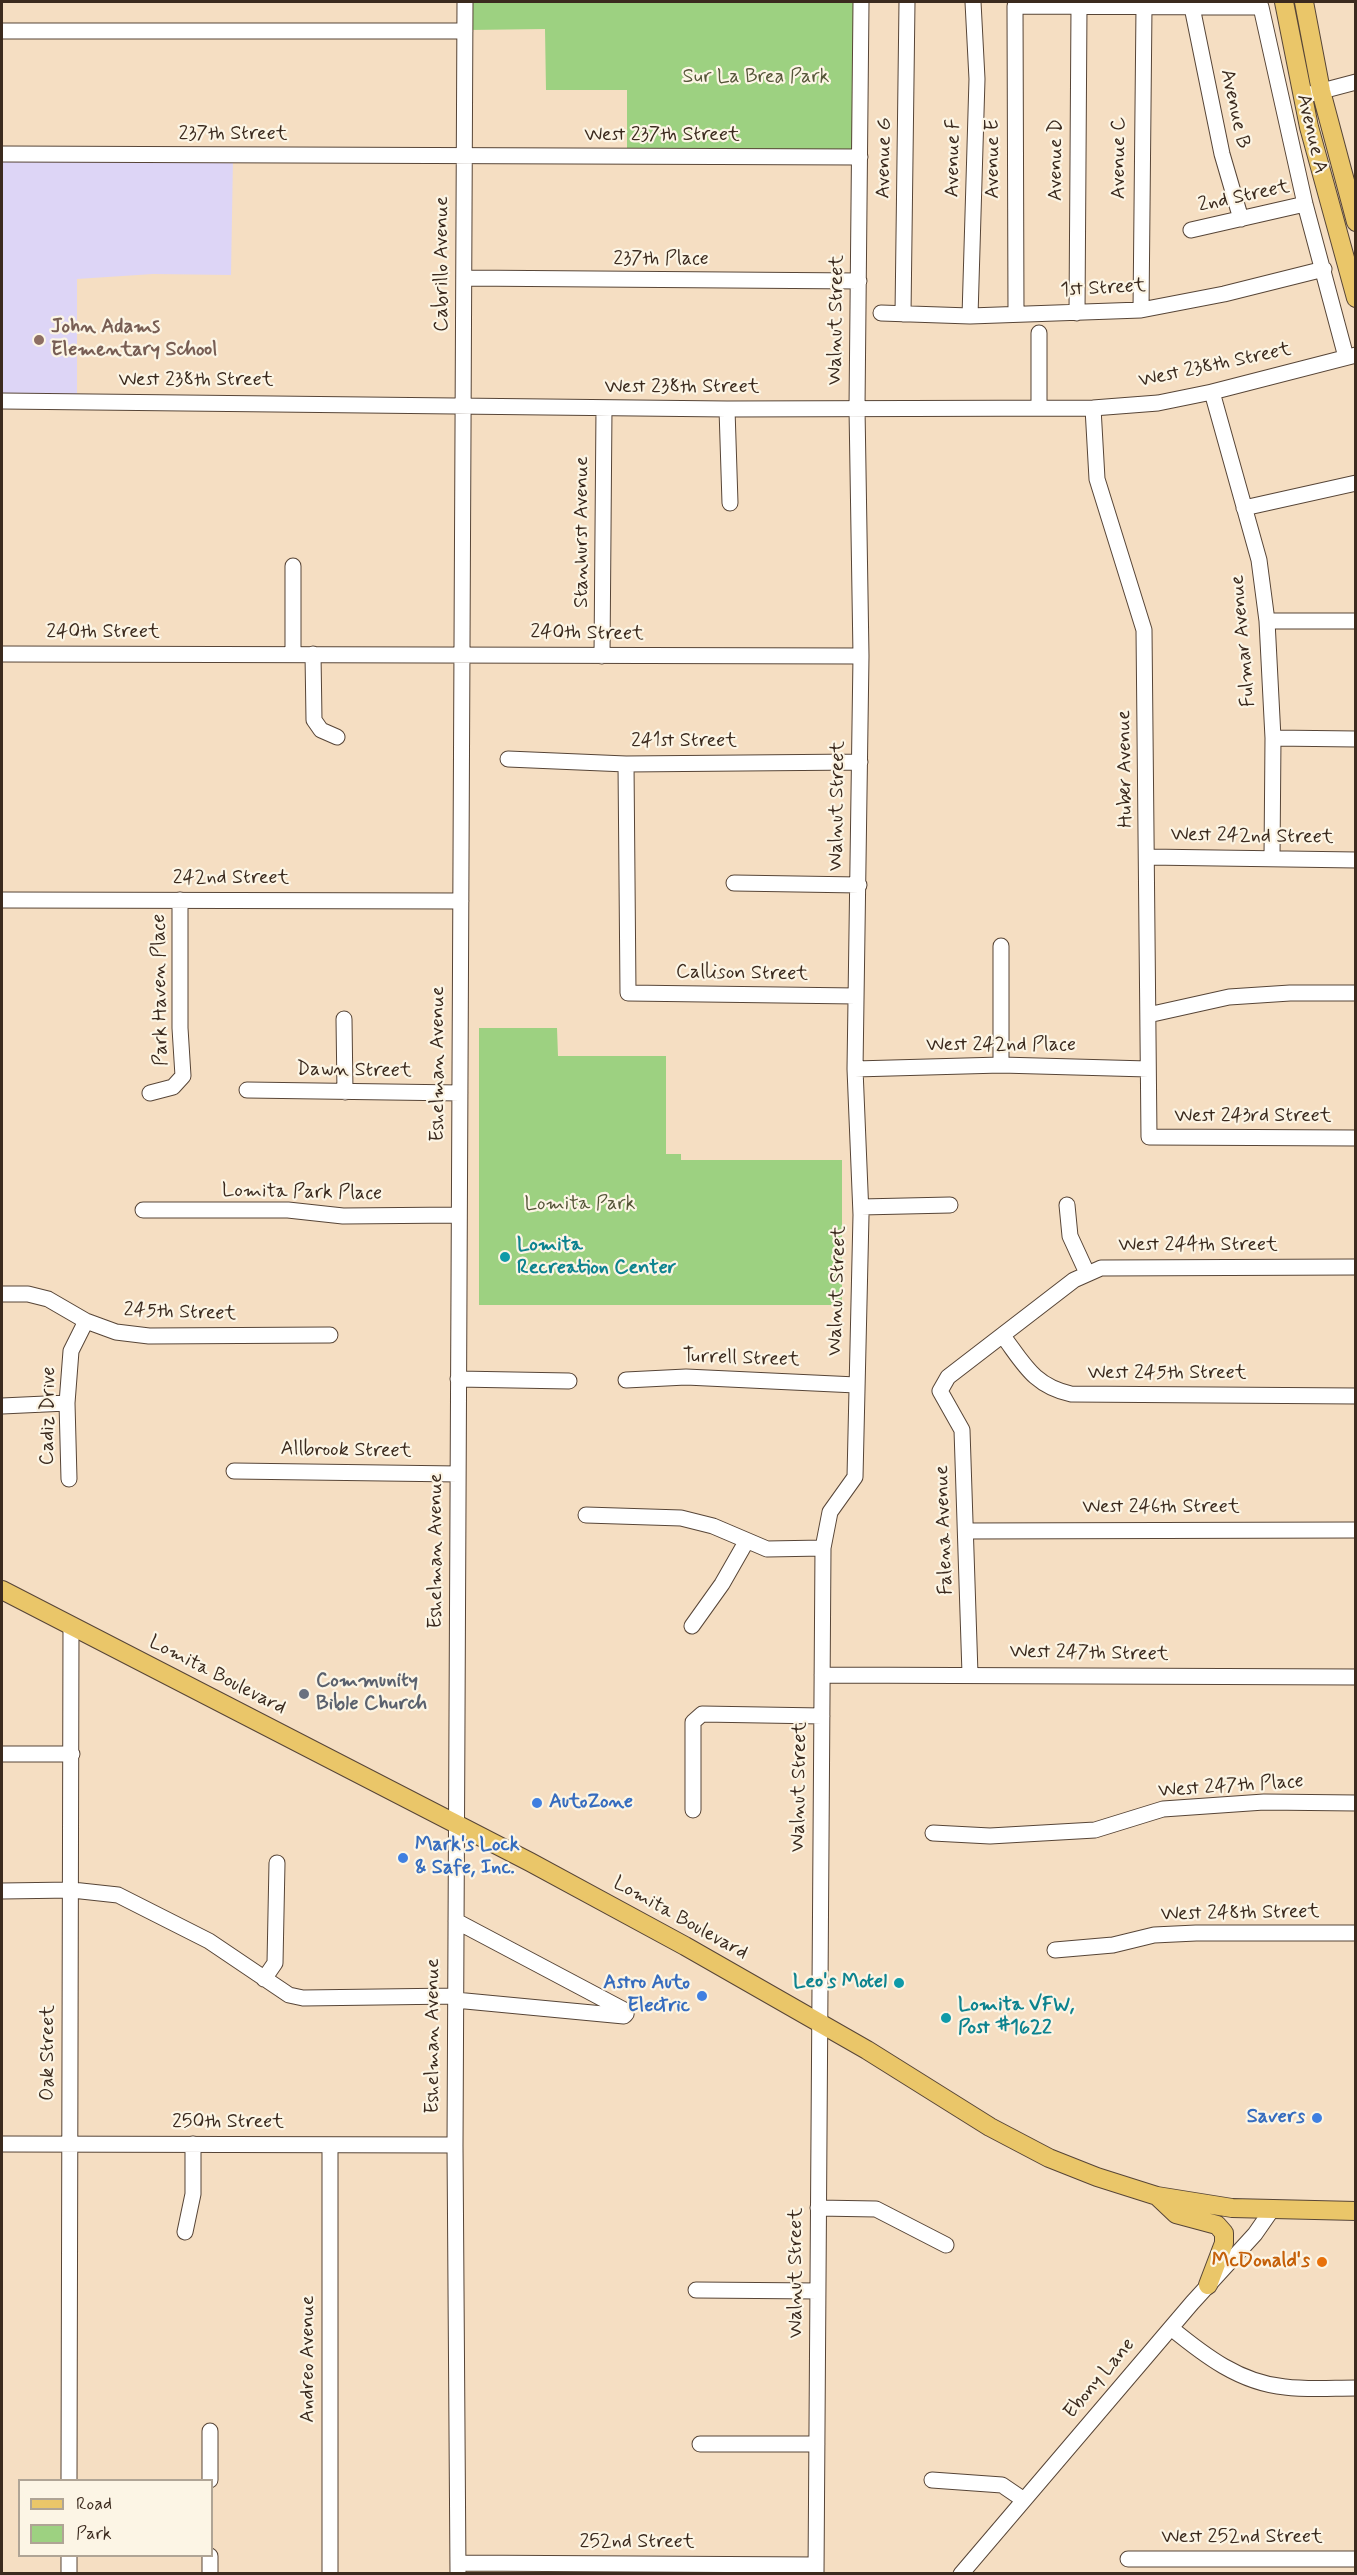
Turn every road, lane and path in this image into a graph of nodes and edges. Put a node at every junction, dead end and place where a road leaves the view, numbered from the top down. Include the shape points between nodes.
1 (465, 2) edge
2 (861, 2) edge
3 (907, 2) edge
4 (973, 2) edge
5 (1284, 2) edge
6 (1304, 2) edge
7 (1078, 7) junction
8 (1144, 7) junction
9 (1192, 7) junction
10 (465, 31) junction
11 (2, 32) edge
12 (1356, 82) edge
13 (1321, 91) junction
14 (1303, 96) junction
15 (2, 154) edge
16 (464, 157) junction
17 (860, 157) junction
18 (1305, 204) junction
19 (1241, 219) junction
20 (1356, 222) edge
21 (1191, 230) dead end
22 (1324, 269) junction
23 (464, 278) junction
24 (859, 281) junction
25 (1356, 298) edge
26 (1141, 310) junction
27 (880, 313) dead end
28 (1016, 313) junction
29 (1077, 313) junction
30 (903, 314) junction
31 (970, 316) junction
32 (1039, 333) dead end
33 (1351, 356) edge
34 (1212, 392) junction
35 (2, 401) edge
36 (463, 404) junction
37 (1039, 407) junction
38 (604, 408) junction
39 (857, 408) junction
40 (1093, 408) junction
41 (728, 410) junction
42 (1356, 483) edge
43 (730, 502) dead end
44 (1244, 508) junction
45 (463, 528) joint
46 (293, 566) dead end
47 (1267, 621) junction
48 (1356, 621) edge
49 (2, 654) edge
50 (293, 654) junction
51 (313, 654) junction
52 (462, 654) junction
53 (861, 654) junction
54 (602, 656) junction
55 (337, 737) dead end
56 (1273, 738) junction
57 (1356, 739) edge
58 (508, 759) dead end
59 (860, 762) junction
60 (626, 764) junction
61 (1148, 857) junction
62 (1272, 858) junction
63 (1356, 860) edge
64 (734, 883) dead end
65 (859, 885) junction
66 (2, 900) edge
67 (180, 900) junction
68 (461, 901) junction
69 (1001, 946) dead end
70 (1356, 993) edge
71 (856, 996) junction
72 (1148, 1015) junction
73 (344, 1018) dead end
74 (1001, 1065) junction
75 (855, 1069) junction
76 (1148, 1069) junction
77 (247, 1090) dead end
78 (150, 1092) dead end
79 (345, 1092) junction
80 (460, 1093) junction
81 (1149, 1137) joint
82 (1356, 1138) edge
83 (950, 1205) dead end
84 (1067, 1205) dead end
85 (861, 1207) junction
86 (143, 1210) dead end
87 (459, 1215) junction
88 (1356, 1267) edge
89 (1087, 1273) junction
90 (2, 1294) edge
91 (86, 1321) junction
92 (330, 1335) dead end
93 (1003, 1336) junction
94 (458, 1378) junction
95 (626, 1380) dead end
96 (569, 1381) dead end
97 (856, 1385) junction
98 (940, 1391) joint
99 (1356, 1396) edge
100 (67, 1403) junction
101 (2, 1406) edge
102 (234, 1471) dead end
103 (458, 1474) junction
104 (69, 1479) dead end
105 (586, 1515) dead end
106 (1356, 1530) edge
107 (966, 1531) junction
108 (746, 1542) junction
109 (823, 1548) junction
110 (2, 1590) edge
111 (71, 1626) junction
112 (692, 1626) dead end
113 (970, 1674) junction
114 (822, 1675) junction
115 (1356, 1677) edge
116 (822, 1716) junction
117 (2, 1754) edge
118 (72, 1754) junction
119 (1356, 1803) edge
120 (693, 1810) dead end
121 (456, 1826) junction
122 (933, 1833) dead end
123 (277, 1863) dead end
124 (72, 1890) junction
125 (2, 1891) edge
126 (456, 1921) junction
127 (1356, 1933) edge
128 (1055, 1950) dead end
129 (264, 1979) junction
130 (455, 1998) junction
131 (818, 2023) junction
132 (2, 2144) edge
133 (70, 2144) junction
134 (193, 2144) junction
135 (330, 2145) junction
136 (455, 2145) junction
137 (1157, 2196) junction
138 (818, 2208) junction
139 (1271, 2211) junction
140 (1356, 2211) edge
141 (185, 2232) dead end
142 (946, 2245) dead end
143 (1208, 2285) junction
144 (696, 2290) dead end
145 (818, 2291) junction
146 (1171, 2328) junction
147 (1356, 2388) edge
148 (210, 2431) dead end
149 (700, 2444) dead end
150 (817, 2444) junction
151 (69, 2479) edge
152 (210, 2479) edge
153 (932, 2480) dead end
154 (1024, 2500) junction
155 (69, 2557) edge
156 (210, 2557) edge
157 (1128, 2559) dead end
158 (1356, 2559) edge
159 (458, 2568) edge
160 (816, 2569) edge
161 (69, 2574) edge
162 (210, 2574) edge
163 (330, 2574) edge
164 (961, 2574) edge

1 - 10 street, Cabrillo Avenue
2 - 17 street, Walnut Street
3 - 30 street, Avenue G
4 - 31 street, Avenue F via 976,79
5 - 14 main road
6 - 13 main road
7 - 8 street
7 - 28 street, Avenue E via 1015,6
7 - 29 street, Avenue D
8 - 9 street
8 - 26 street, Avenue C
9 - 18 street, Avenue A via 1261,7
9 - 19 street, Avenue B via 1222,154
10 - 11 street
10 - 16 street, Cabrillo Avenue
12 - 13 street
13 - 14 street
13 - 20 main road
14 - 25 main road
15 - 16 street, 237th Street
16 - 17 street, West 237th Street
16 - 23 street, Cabrillo Avenue
17 - 24 street, Walnut Street
18 - 19 street, 2nd Street
18 - 22 street, Avenue A
19 - 21 street, 2nd Street
22 - 26 street, 1st Street
22 - 33 street, Avenue A
23 - 24 street, 237th Place
23 - 36 street, Cabrillo Avenue
24 - 39 street, Walnut Street
26 - 29 street, 1st Street
27 - 30 street, 1st Street
28 - 29 street, 1st Street
28 - 31 street, 1st Street
30 - 31 street, 1st Street
32 - 37 street
33 - 34 street, West 238th Street
34 - 40 street, West 238th Street via 1158,403
34 - 44 street, Fulmar Avenue
35 - 36 street, West 238th Street
36 - 38 street, West 238th Street
36 - 45 street, Cabrillo Avenue
37 - 39 street, West 238th Street
37 - 40 street, West 238th Street
38 - 41 street, West 238th Street
38 - 54 street, Stanhurst Avenue
39 - 41 street, West 238th Street
39 - 53 street, Walnut Street
40 - 61 street, Huber Avenue via 1097,479 1144,630
41 - 43 street
42 - 44 street
44 - 47 street, Fulmar Avenue via 1259,560
45 - 52 street, Eshelman Avenue
46 - 50 street
47 - 48 street
47 - 56 street, Fulmar Avenue
49 - 50 street, 240th Street
50 - 51 street, 240th Street
51 - 52 street, 240th Street
51 - 55 street via 314,720 321,730
52 - 54 street, 240th Street
52 - 68 street, Eshelman Avenue
53 - 54 street, 240th Street
53 - 59 street, Walnut Street
56 - 57 street
56 - 62 street, Fulmar Avenue
58 - 60 street, 241st Street
59 - 60 street, 241st Street
59 - 65 street, Walnut Street
60 - 71 street, Callison Street via 628,993
61 - 62 street, West 242nd Street
61 - 72 street, Huber Avenue
62 - 63 street, West 242nd Street
64 - 65 street
65 - 71 street, Walnut Street
66 - 67 street, 242nd Street
67 - 68 street, 242nd Street
67 - 78 street, Park Haven Place via 183,1076 173,1087
68 - 80 street, Eshelman Avenue
69 - 74 street
70 - 72 street via 1229,997
71 - 75 street, Walnut Street
72 - 76 street, Huber Avenue
73 - 79 street
74 - 75 street, West 242nd Place
74 - 76 street, West 242nd Place
75 - 85 street, Walnut Street
76 - 81 street, Huber Avenue
77 - 79 street, Dawn Street
79 - 80 street, Dawn Street
80 - 87 street, Eshelman Avenue
81 - 82 street, West 243rd Street
83 - 85 street
84 - 89 street via 1070,1236
85 - 97 street, Walnut Street
86 - 87 street, Lomita Park Place
87 - 94 street, Eshelman Avenue
88 - 89 street, West 244th Street via 1116,1266
89 - 93 street, West 244th Street
90 - 91 street, 245th Street via 48,1299
91 - 92 street, 245th Street via 116,1332 149,1336
91 - 100 street, Cadiz Drive via 71,1351
93 - 98 street, West 244th Street via 948,1377
93 - 99 street, West 245th Street via 1034,1378 1071,1394
94 - 96 street
94 - 103 street, Eshelman Avenue
95 - 97 street, Turrell Street via 686,1377
97 - 109 street, Walnut Street via 855,1478 830,1512
98 - 107 street, Falena Avenue via 962,1430
100 - 101 street
100 - 104 street, Cadiz Drive
102 - 103 street, Allbrook Street
103 - 121 street, Eshelman Avenue
105 - 108 street via 681,1518 713,1526
106 - 107 street, West 246th Street
107 - 113 street, Falena Avenue
108 - 109 street via 767,1549
108 - 112 street
109 - 114 street, Walnut Street
110 - 111 main road, Lomita Boulevard
111 - 118 street, Oak Street
111 - 121 main road, Lomita Boulevard
113 - 114 street, West 247th Street
113 - 115 street, West 247th Street
114 - 116 street, Walnut Street
116 - 120 street via 702,1714 693,1722
116 - 131 street, Walnut Street
117 - 118 street
118 - 124 street, Oak Street
119 - 122 street, West 247th Place via 1264,1802 1163,1809 1095,1830 990,1836
121 - 126 street, Eshelman Avenue
121 - 131 main road, Lomita Boulevard via 685,1946
123 - 129 street via 275,1963
124 - 125 street
124 - 129 street via 118,1895 209,1941
124 - 133 street, Oak Street
126 - 130 street, Eshelman Avenue
126 - 130 street via 626,2014
127 - 128 street, West 248th Street via 1154,1935 1113,1945
129 - 130 street via 289,1995 303,1998
130 - 136 street, Eshelman Avenue
131 - 137 main road, Lomita Boulevard via 990,2127 1049,2158
131 - 138 street, Walnut Street
132 - 133 street, 250th Street
133 - 134 street, 250th Street
133 - 151 street, Oak Street
134 - 135 street, 250th Street
134 - 141 street via 193,2194
135 - 136 street, 250th Street
135 - 163 street, Andreo Avenue
136 - 159 street, Eshelman Avenue
137 - 139 main road, Lomita Boulevard
137 - 143 main road via 1176,2214 1217,2225 1224,2233
138 - 142 street via 876,2209
138 - 145 street, Walnut Street
139 - 140 main road, Lomita Boulevard
139 - 143 street, Ebony Lane
143 - 146 street, Ebony Lane
144 - 145 street
145 - 150 street, Walnut Street
146 - 147 street via 1210,2360 1241,2375 1284,2387
146 - 154 street, Ebony Lane
148 - 152 street
149 - 150 street
150 - 160 street, Walnut Street
153 - 154 street via 1002,2485
154 - 164 street, Ebony Lane
155 - 161 street
156 - 162 street
157 - 158 street, West 252nd Street
159 - 160 street, 252nd Street

